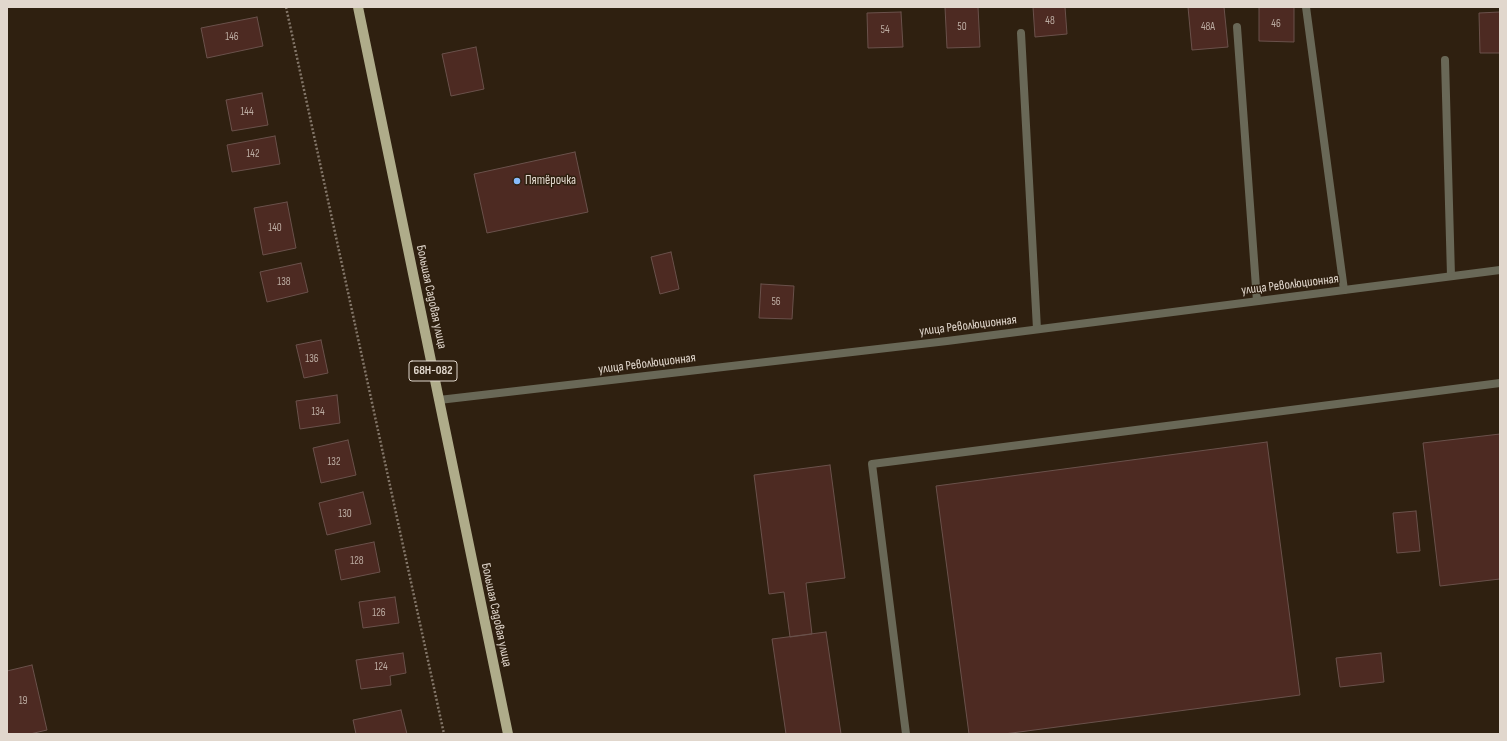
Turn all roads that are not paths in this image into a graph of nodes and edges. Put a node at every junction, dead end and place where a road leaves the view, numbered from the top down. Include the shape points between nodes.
1 (358, 7) edge
2 (1306, 7) edge
3 (1237, 27) dead end
4 (1021, 34) dead end
5 (1445, 60) dead end
6 (1500, 270) edge
7 (1451, 276) junction
8 (1344, 290) junction
9 (1257, 301) junction
10 (1037, 329) junction
11 (1500, 383) edge
12 (439, 400) junction
13 (508, 734) edge
14 (906, 734) edge

1 - 12 main road, Большая Садовая улица / 68Н-082
2 - 8 street
3 - 9 street
4 - 10 street
5 - 7 street
6 - 7 street, улица Революционная
7 - 8 street, улица Революционная
8 - 9 street, улица Революционная
9 - 10 street, улица Революционная
10 - 12 street, улица Революционная
11 - 14 street via 872,464
12 - 13 main road, Большая Садовая улица / 68Н-082

